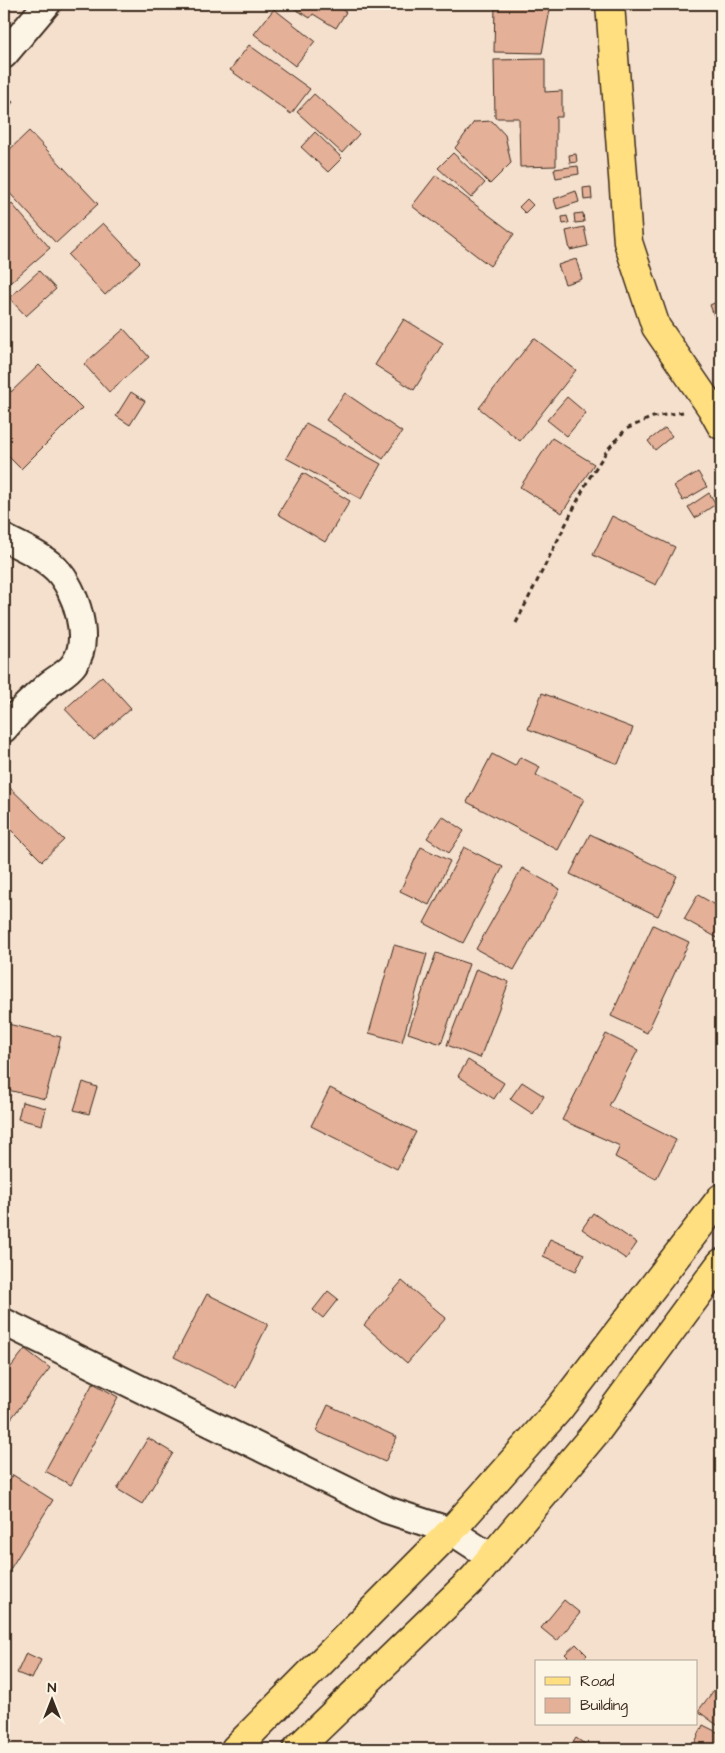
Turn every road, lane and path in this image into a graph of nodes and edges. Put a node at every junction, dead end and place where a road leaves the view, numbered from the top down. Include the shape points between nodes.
1 (47, 4) edge
2 (610, 4) edge
3 (4, 55) edge
4 (718, 413) edge
5 (4, 538) edge
6 (516, 623) dead end
7 (4, 729) edge
8 (721, 1198) edge
9 (721, 1263) edge
10 (4, 1322) edge
11 (451, 1532) junction
12 (491, 1557) junction
13 (235, 1749) edge
14 (297, 1749) edge

1 - 3 street
2 - 4 main road via 628,242 656,327
4 - 6 path via 644,421 626,429 588,480
5 - 7 street via 30,550 57,570 71,593 82,625 80,649 74,664
8 - 11 main road via 558,1410
9 - 12 main road via 597,1431
10 - 11 street via 387,1510
11 - 12 street
11 - 13 main road
12 - 14 main road via 474,1578

